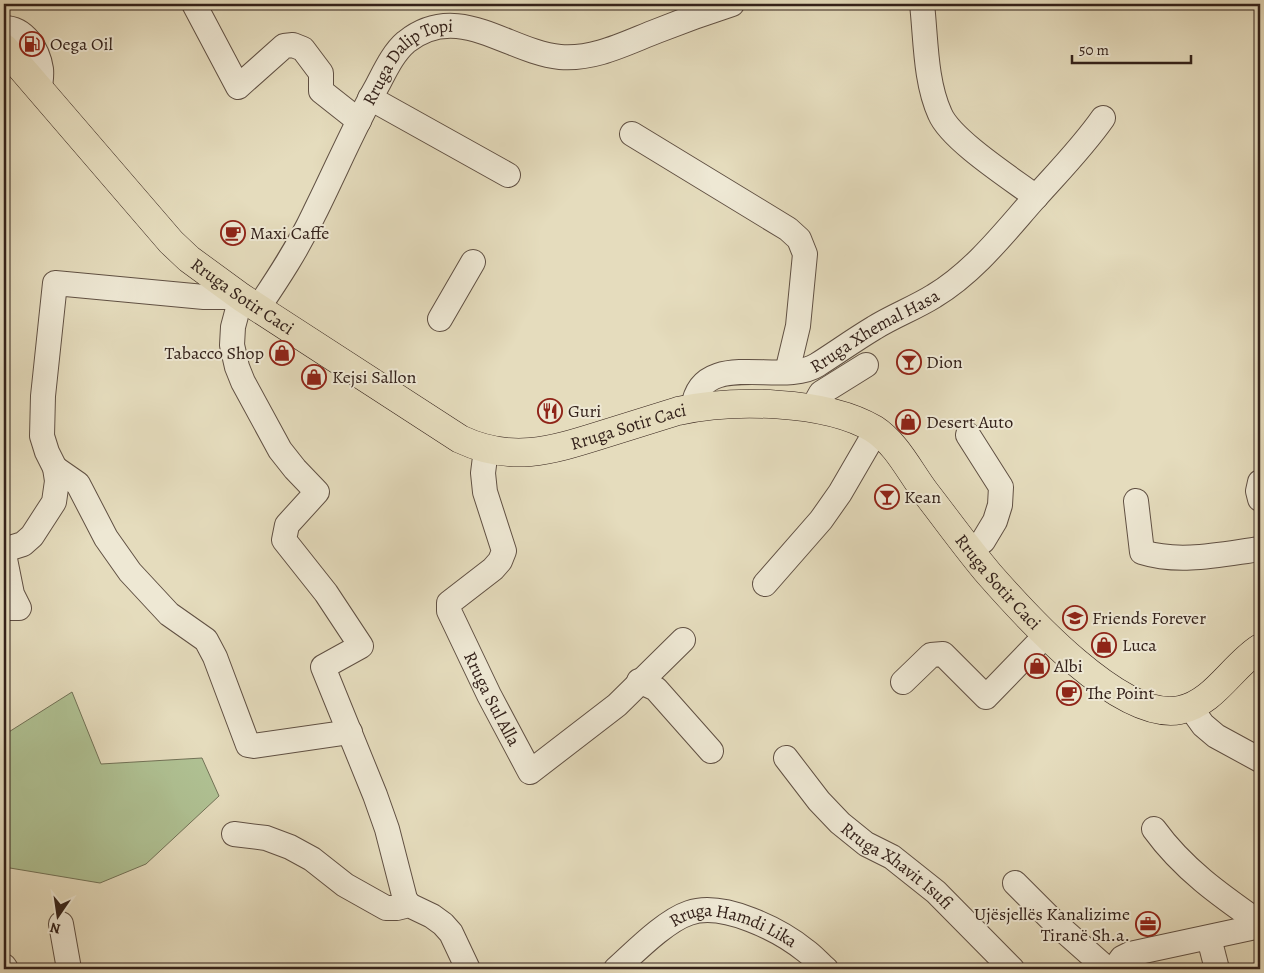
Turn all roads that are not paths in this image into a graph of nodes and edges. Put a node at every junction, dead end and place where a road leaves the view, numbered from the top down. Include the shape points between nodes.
1 (194, 4) edge
2 (732, 4) edge
3 (922, 4) edge
4 (4, 28) edge
5 (4, 48) edge
6 (40, 90) junction
7 (370, 98) junction
8 (1103, 118) dead end
9 (359, 121) junction
10 (632, 134) dead end
11 (508, 175) dead end
12 (1036, 197) junction
13 (473, 262) dead end
14 (250, 302) junction
15 (440, 319) dead end
16 (866, 365) dead end
17 (787, 372) junction
18 (692, 408) junction
19 (812, 409) junction
20 (876, 431) junction
21 (968, 434) dead end
22 (486, 449) junction
23 (55, 468) junction
24 (1136, 501) dead end
25 (1260, 549) edge
26 (4, 550) edge
27 (970, 550) junction
28 (4, 554) edge
29 (765, 584) dead end
30 (4, 608) edge
31 (1047, 634) junction
32 (683, 640) dead end
33 (1260, 648) edge
34 (639, 681) junction
35 (903, 682) dead end
36 (1190, 707) junction
37 (357, 734) junction
38 (711, 751) dead end
39 (1257, 754) edge
40 (786, 758) dead end
41 (1154, 829) dead end
42 (234, 834) dead end
43 (1015, 883) dead end
44 (410, 905) junction
45 (61, 924) dead end
46 (1260, 925) edge
47 (1210, 938) junction
48 (4, 966) edge
49 (6, 969) edge
50 (68, 969) edge
51 (468, 969) edge
52 (616, 969) edge
53 (826, 969) edge
54 (1012, 969) edge
55 (1107, 969) edge
56 (1114, 969) edge
57 (1217, 969) edge

1 - 9 street via 238,87 284,46 293,45 303,49 321,73 321,91
2 - 7 street, Rruga Dalip Topi via 605,51 583,56 536,52 470,27 428,30 399,50
3 - 12 street via 930,73 940,116 963,142
4 - 6 street via 25,36 37,54 41,71
5 - 6 main road, Rruga Sotir Caci
6 - 14 main road, Rruga Sotir Caci via 171,242 189,259
7 - 9 street, Rruga Dalip Topi
7 - 11 street
8 - 12 street, Rruga Xhemal Hasa
9 - 14 street, Rruga Dalip Topi via 298,248
10 - 17 street via 788,229 799,239 804,254 800,307
12 - 17 street, Rruga Xhemal Hasa via 988,252 934,296 874,328 814,367
13 - 15 street
14 - 22 main road, Rruga Sotir Caci via 445,430
14 - 23 street via 55,283 42,436
14 - 37 street, Rruga Dalip Topi via 233,327 232,345 240,375 280,450 317,492 287,526 284,540 326,593 361,646 323,667
16 - 19 street via 821,392
17 - 18 street, Rruga Xhemal Hasa via 737,372 711,379 694,396
18 - 19 main road, Rruga Sotir Caci via 728,404
18 - 22 main road, Rruga Sotir Caci via 542,452 504,453
19 - 20 main road, Rruga Sotir Caci via 845,417
20 - 27 main road, Rruga Sotir Caci via 898,453
20 - 29 street via 821,520
21 - 27 street via 1000,487 1000,505 995,521 982,541
22 - 34 street, Rruga Sul Alla via 483,473 486,492 504,551 493,569 449,603 449,611 488,695 530,772 617,704
23 - 26 street via 54,502 24,544
23 - 37 street via 78,484 106,538 130,572 169,614 206,640 248,745
24 - 25 street via 1142,552 1172,559
27 - 31 main road, Rruga Sotir Caci
28 - 30 street via 12,594 20,608
31 - 35 street via 986,697 944,654 931,655
31 - 36 main road, Rruga Sotir Caci via 1092,674 1128,699 1167,711
32 - 34 street, Rruga Sul Alla
33 - 36 main road, Rruga Sotir Caci via 1205,698
34 - 38 street via 656,689
36 - 39 street via 1216,736
37 - 44 street via 405,899
40 - 54 street, Rruga Xhavit Isufi via 819,801 840,822 936,892
41 - 46 street via 1210,888
42 - 44 street via 266,838 290,847 345,885 386,908
43 - 55 street
44 - 51 street via 443,924 458,945
45 - 50 street
46 - 47 street
47 - 56 street via 1130,954 1122,958
47 - 57 street
48 - 49 street
52 - 53 street, Rruga Hamdi Lika via 667,926 688,913 703,910 757,921 806,950

